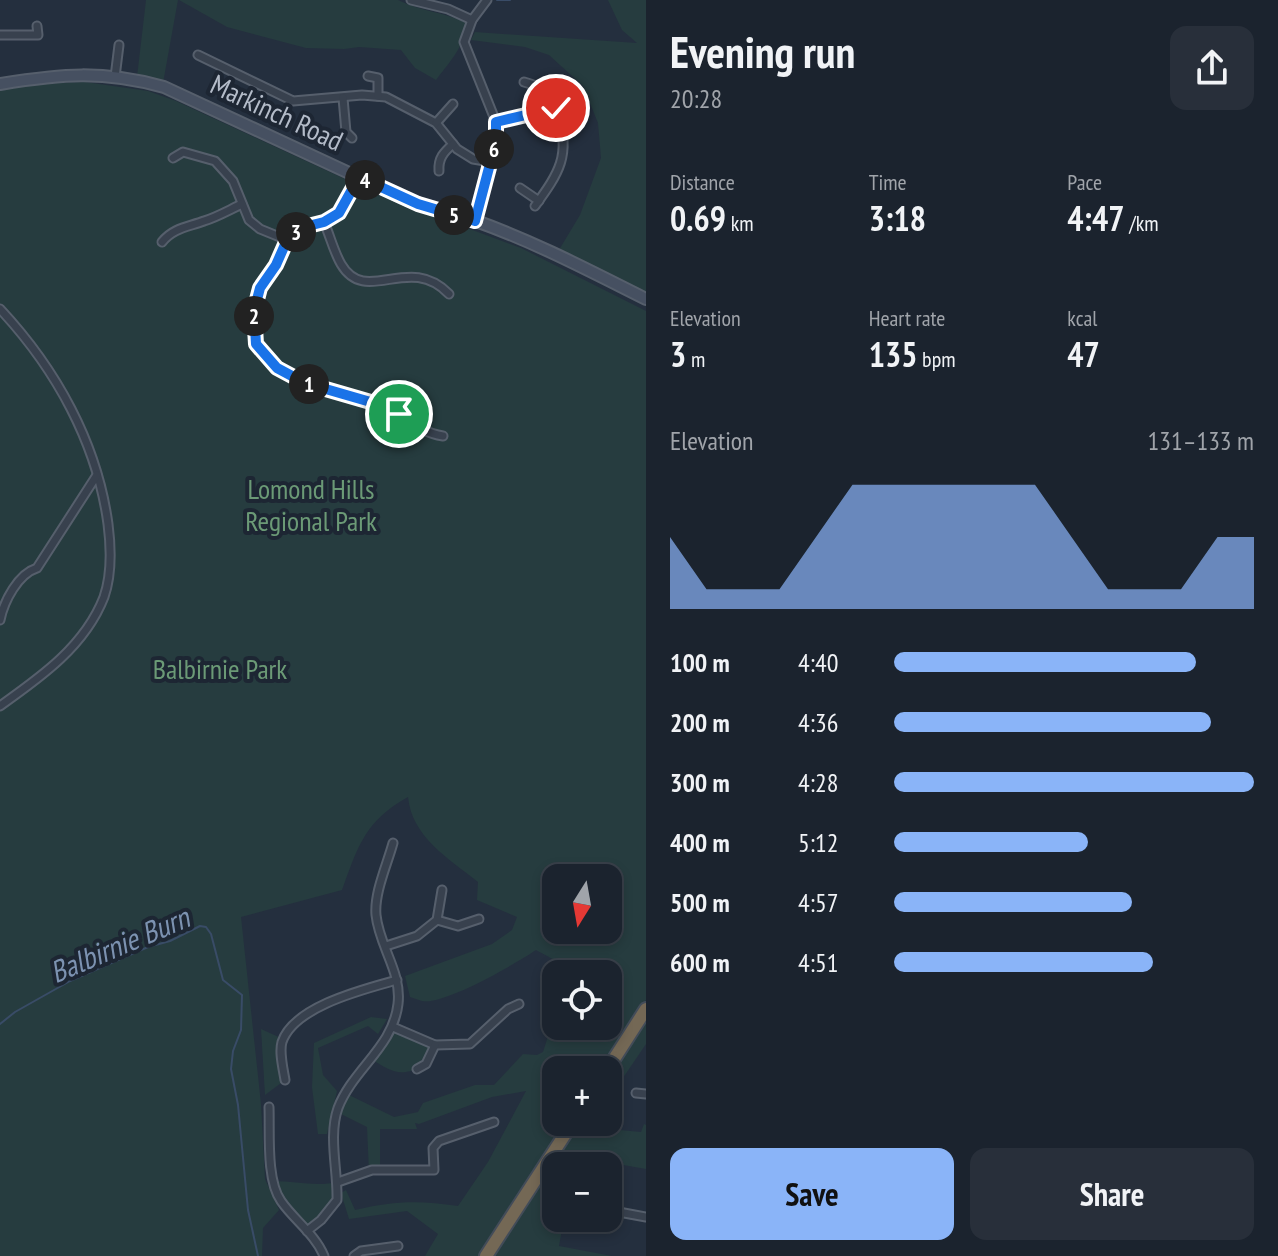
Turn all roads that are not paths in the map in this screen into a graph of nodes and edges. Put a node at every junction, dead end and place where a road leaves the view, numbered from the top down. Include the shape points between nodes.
1 (411, 0) edge
2 (487, 1) edge
3 (472, 20) junction
4 (39, 32) dead end
5 (0, 35) edge
6 (119, 45) dead end
7 (198, 55) dead end
8 (368, 76) dead end
9 (115, 77) junction
10 (524, 82) dead end
11 (4, 83) edge
12 (378, 96) junction
13 (343, 98) junction
14 (453, 104) dead end
15 (556, 108) junction
16 (496, 122) junction
17 (436, 123) junction
18 (352, 138) dead end
19 (453, 144) junction
20 (173, 158) dead end
21 (491, 162) junction
22 (439, 171) dead end
23 (359, 177) junction
24 (520, 188) dead end
25 (242, 204) junction
26 (475, 221) junction
27 (324, 222) junction
28 (287, 240) junction
29 (162, 242) dead end
30 (449, 294) dead end
31 (646, 299) edge
32 (0, 309) edge
33 (443, 436) dead end
34 (97, 475) junction
35 (0, 620) edge
36 (0, 706) edge
37 (393, 843) dead end
38 (442, 890) dead end
39 (479, 919) dead end
40 (437, 920) junction
41 (386, 946) junction
42 (397, 980) junction
43 (519, 1004) dead end
44 (646, 1009) edge
45 (393, 1027) junction
46 (435, 1045) junction
47 (616, 1056) edge
48 (417, 1069) dead end
49 (285, 1080) dead end
50 (636, 1093) dead end
51 (646, 1094) edge
52 (269, 1107) dead end
53 (494, 1122) dead end
54 (564, 1136) edge
55 (338, 1182) junction
56 (622, 1213) edge
57 (646, 1217) edge
58 (307, 1231) junction
59 (398, 1246) dead end
60 (381, 1252) edge
61 (324, 1256) edge
62 (354, 1256) edge
63 (486, 1256) edge

1 - 3 street
2 - 3 street
3 - 16 street via 464,42
4 - 5 street
6 - 9 street
7 - 13 street via 293,101
8 - 12 street via 378,78
9 - 11 main road, Markinch Road via 61,74
9 - 23 main road, Markinch Road via 183,95
10 - 15 street via 553,96
12 - 13 street
12 - 17 street
13 - 18 street via 346,132
14 - 17 street
15 - 16 street
15 - 24 street via 565,136 559,170 537,204
16 - 21 street
17 - 19 street
19 - 21 street via 473,159
19 - 22 street via 444,152
20 - 25 street via 183,152 215,161 233,181
21 - 26 street
23 - 26 main road, Markinch Road via 418,204
23 - 27 street via 339,213
25 - 28 street via 260,229
25 - 29 street via 168,234
26 - 31 main road, Markinch Road
27 - 28 street via 300,228
27 - 30 street via 351,276 365,282 421,276 439,282
28 - 33 street via 260,288 254,311 256,344 277,368 305,383 374,403
32 - 34 street via 61,389 90,447
34 - 35 street via 37,568 25,572
34 - 36 street via 112,551 104,596 57,664
37 - 41 street via 376,912
38 - 40 street
39 - 40 street via 458,926
40 - 41 street via 417,936
41 - 42 street
42 - 45 street
42 - 49 street via 333,999 294,1026 281,1048
43 - 46 street via 470,1044
44 - 47 highway
45 - 46 street
45 - 55 street via 350,1082 337,1112
46 - 48 street via 426,1064
50 - 51 street
52 - 58 street via 274,1188
53 - 55 street via 439,1141 433,1148 434,1170 372,1170
54 - 63 highway
55 - 58 street via 337,1200
56 - 57 street
58 - 61 street
59 - 60 street
60 - 62 street

